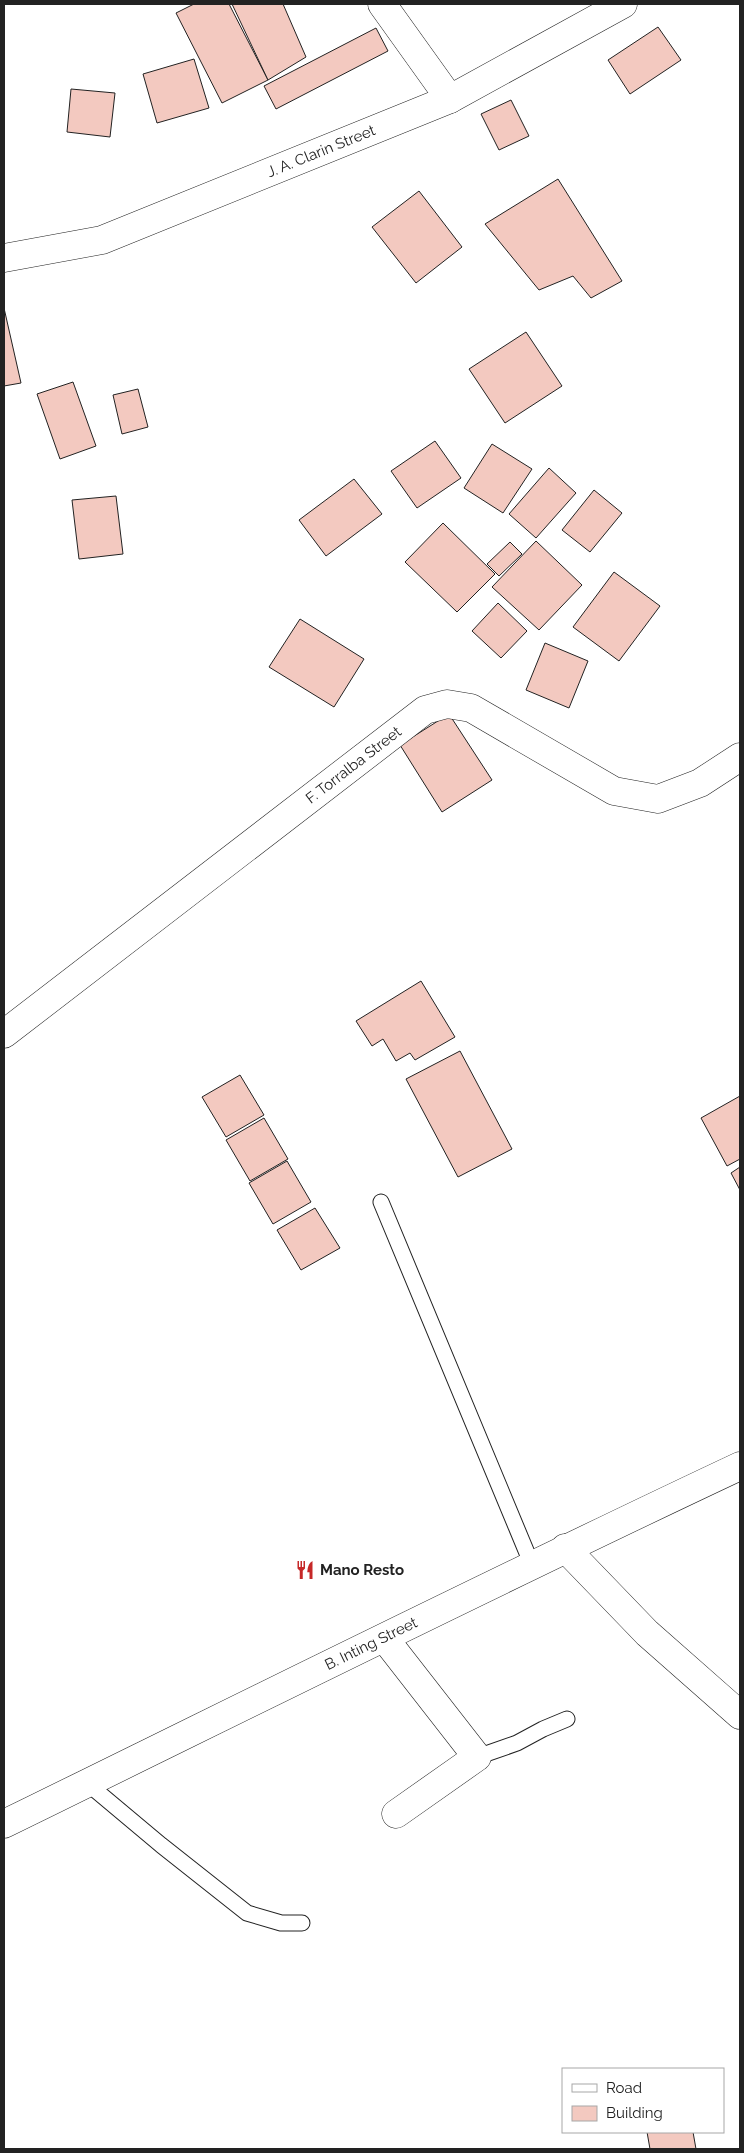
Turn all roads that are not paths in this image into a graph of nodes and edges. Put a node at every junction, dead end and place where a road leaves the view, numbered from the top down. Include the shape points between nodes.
1 (382, 4) edge
2 (623, 4) edge
3 (450, 99) junction
4 (4, 258) edge
5 (740, 757) edge
6 (4, 1034) edge
7 (381, 1202) dead end
8 (740, 1466) edge
9 (565, 1548) junction
10 (532, 1565) junction
11 (385, 1639) junction
12 (740, 1715) edge
13 (567, 1719) dead end
14 (477, 1757) junction
15 (87, 1783) junction
16 (396, 1814) dead end
17 (4, 1824) edge
18 (302, 1923) dead end

1 - 3 street
2 - 3 street, J. A. Clarin Street
3 - 4 street, J. A. Clarin Street via 102,240
5 - 6 street, F. Torralba Street via 700,783 658,799 614,791 471,708 447,704 425,710
7 - 10 lane
8 - 9 street, B. Inting Street
9 - 10 street, B. Inting Street
9 - 12 street via 647,1633
10 - 11 street, B. Inting Street
11 - 14 street
11 - 15 street, B. Inting Street
13 - 14 lane via 517,1743
14 - 16 street
15 - 17 street, B. Inting Street
15 - 18 lane via 247,1913 281,1923

